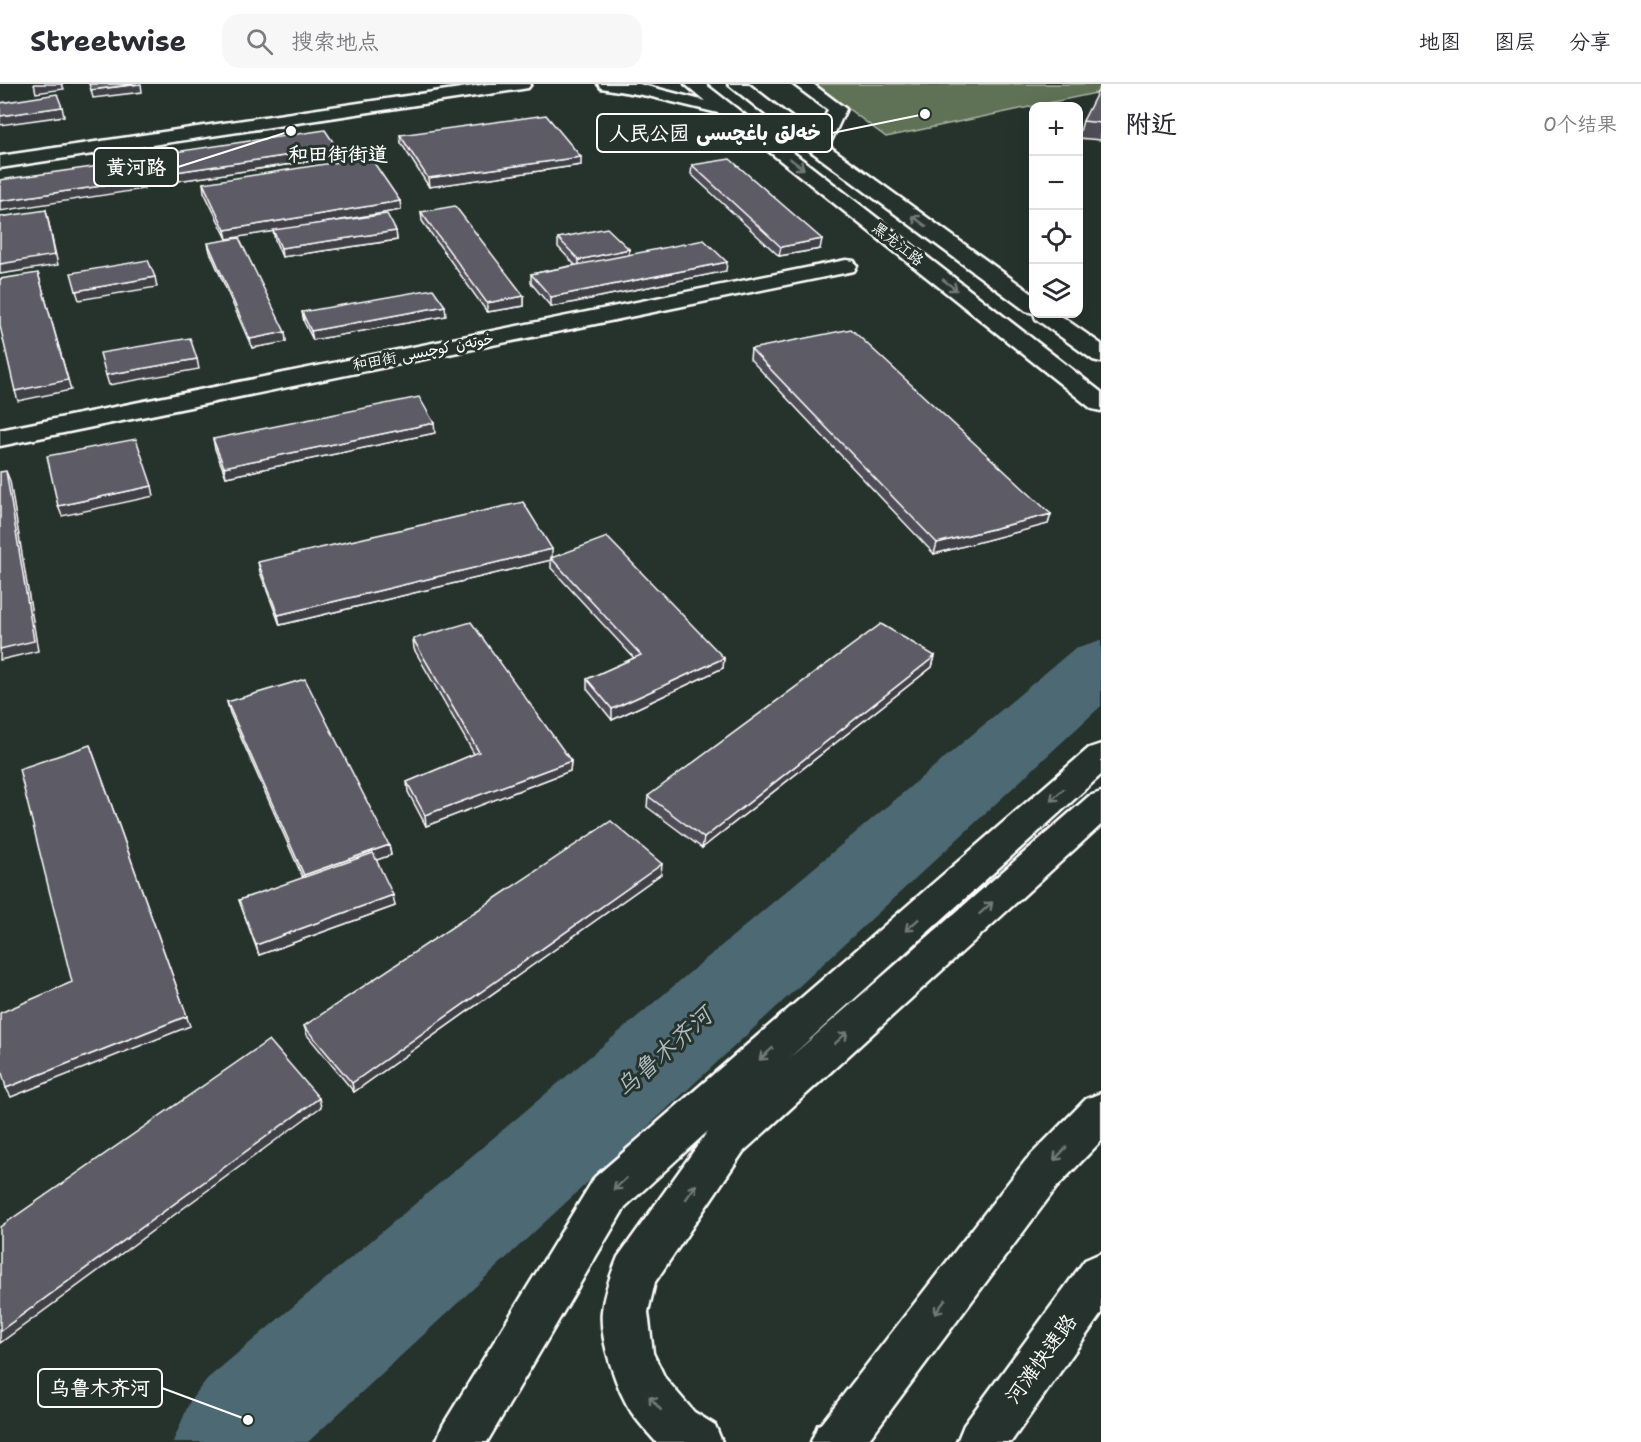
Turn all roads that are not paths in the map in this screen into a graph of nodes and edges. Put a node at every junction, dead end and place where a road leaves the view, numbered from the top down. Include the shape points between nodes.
1 (442, 84) edge
2 (522, 84) edge
3 (606, 84) edge
4 (694, 84) edge
5 (737, 84) edge
6 (802, 84) edge
7 (734, 115) junction
8 (0, 148) edge
9 (819, 148) junction
10 (0, 162) edge
11 (846, 266) dead end
12 (1029, 302) edge
13 (1049, 318) edge
14 (1101, 356) edge
15 (1101, 404) edge
16 (0, 438) edge
17 (1101, 756) edge
18 (1101, 805) edge
19 (1101, 1112) edge
20 (1101, 1276) edge
21 (837, 1441) edge
22 (460, 1442) edge
23 (698, 1442) edge
24 (981, 1442) edge

1 - 8 main road
2 - 10 main road
3 - 7 main road via 650,91
4 - 7 main road, 黑龙江路
5 - 9 main road, 黑龙江路
6 - 9 main road via 837,109
7 -> 15 main road, 黑龙江路
12 -> 9 main road, 黑龙江路
11 - 16 main road, 和田街 خوتەن كوچىسى
13 - 14 main road
17 -> 22 main road via 610,1192
23 -> 18 main road via 677,1429 648,1395 630,1354 625,1312 634,1273 728,1138
19 -> 21 main road via 1041,1174
20 - 24 main road, 河滩快速路

